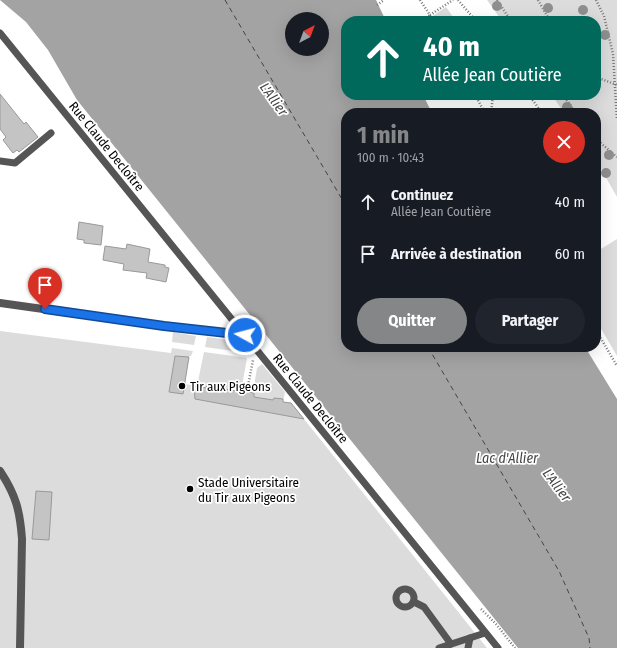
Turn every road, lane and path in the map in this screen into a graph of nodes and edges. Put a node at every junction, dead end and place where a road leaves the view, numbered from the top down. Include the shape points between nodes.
1 (384, 0) edge
2 (420, 0) edge
3 (453, 0) edge
4 (458, 0) edge
5 (497, 0) edge
6 (538, 0) edge
7 (596, 0) edge
8 (377, 5) dead end
9 (430, 15) joint
10 (472, 16) edge
11 (508, 16) edge
12 (547, 16) edge
13 (0, 33) edge
14 (601, 79) edge
15 (616, 85) edge
16 (617, 120) edge
17 (51, 133) dead end
18 (601, 143) edge
19 (617, 157) edge
20 (0, 161) edge
21 (0, 303) edge
22 (164, 326) joint
23 (245, 335) junction
24 (601, 339) edge
25 (256, 348) junction
26 (617, 366) edge
27 (247, 391) dead end
28 (0, 471) edge
29 (414, 602) dead end
30 (485, 632) junction
31 (470, 638) junction
32 (451, 644) junction
33 (20, 648) edge
34 (439, 648) edge
35 (468, 648) edge
36 (498, 648) edge

1 - 8 path
2 - 9 path
3 - 9 path
4 - 10 path
5 - 11 path
6 - 12 path
7 - 15 path via 604,16 613,54
13 - 23 lane, Rue Claude Decloître
14 - 15 path
15 - 16 path
17 - 20 lane via 15,163
18 - 19 path
21 - 22 street
22 - 23 lane
23 - 25 lane, Rue Claude Decloître
24 - 26 path
25 - 27 path
25 - 30 lane, Rue Claude Decloître
28 - 33 street via 11,489 21,523
29 - 32 lane via 424,607
30 - 31 lane
30 - 36 lane, Rue Claude Decloître
31 - 32 lane
31 - 35 lane
32 - 34 lane

